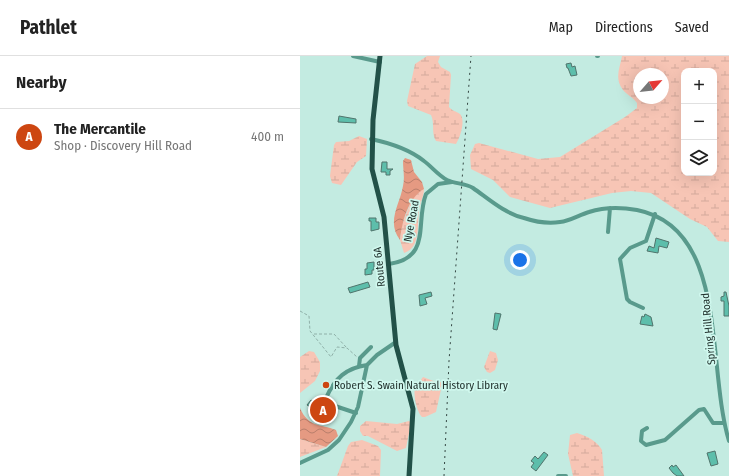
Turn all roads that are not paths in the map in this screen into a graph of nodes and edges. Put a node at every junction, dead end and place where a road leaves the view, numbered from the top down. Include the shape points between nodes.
1 (353, 56) edge
2 (380, 59) edge
3 (371, 139) junction
4 (452, 182) junction
5 (610, 208) junction
6 (656, 214) junction
7 (681, 228) dead end
8 (608, 232) dead end
9 (685, 233) dead end
10 (693, 242) dead end
11 (389, 264) junction
12 (643, 308) dead end
13 (719, 334) dead end
14 (396, 342) junction
15 (371, 347) dead end
16 (367, 365) junction
17 (359, 366) junction
18 (356, 413) junction
19 (724, 424) junction
20 (647, 428) dead end
21 (729, 441) edge
22 (300, 463) edge
23 (409, 476) edge
24 (558, 476) edge
25 (566, 476) edge

1 - 2 street
2 - 3 main road, Route 6A
3 - 4 street via 405,149
3 - 11 main road, Route 6A via 372,169 384,217
4 - 5 street via 472,187 503,210 541,222 565,221 587,212
4 - 11 street, Nye Road via 438,184 426,194 420,239 415,251 407,259
5 - 6 street via 636,209
5 - 8 street
6 - 7 street
6 - 12 street via 646,241 626,251 620,259 627,299
9 - 10 street
11 - 14 main road, Route 6A
13 - 19 street, Spring Hill Road
14 - 16 street
14 - 23 main road, Route 6A via 413,409
15 - 17 street via 360,358
16 - 17 street
16 - 18 street
17 - 18 street via 341,375 326,398 329,404
18 - 22 street via 334,446
19 - 20 street via 713,423 704,409 699,410 665,440 646,445 641,441 641,437
19 - 21 street, Spring Hill Road
24 - 25 street

